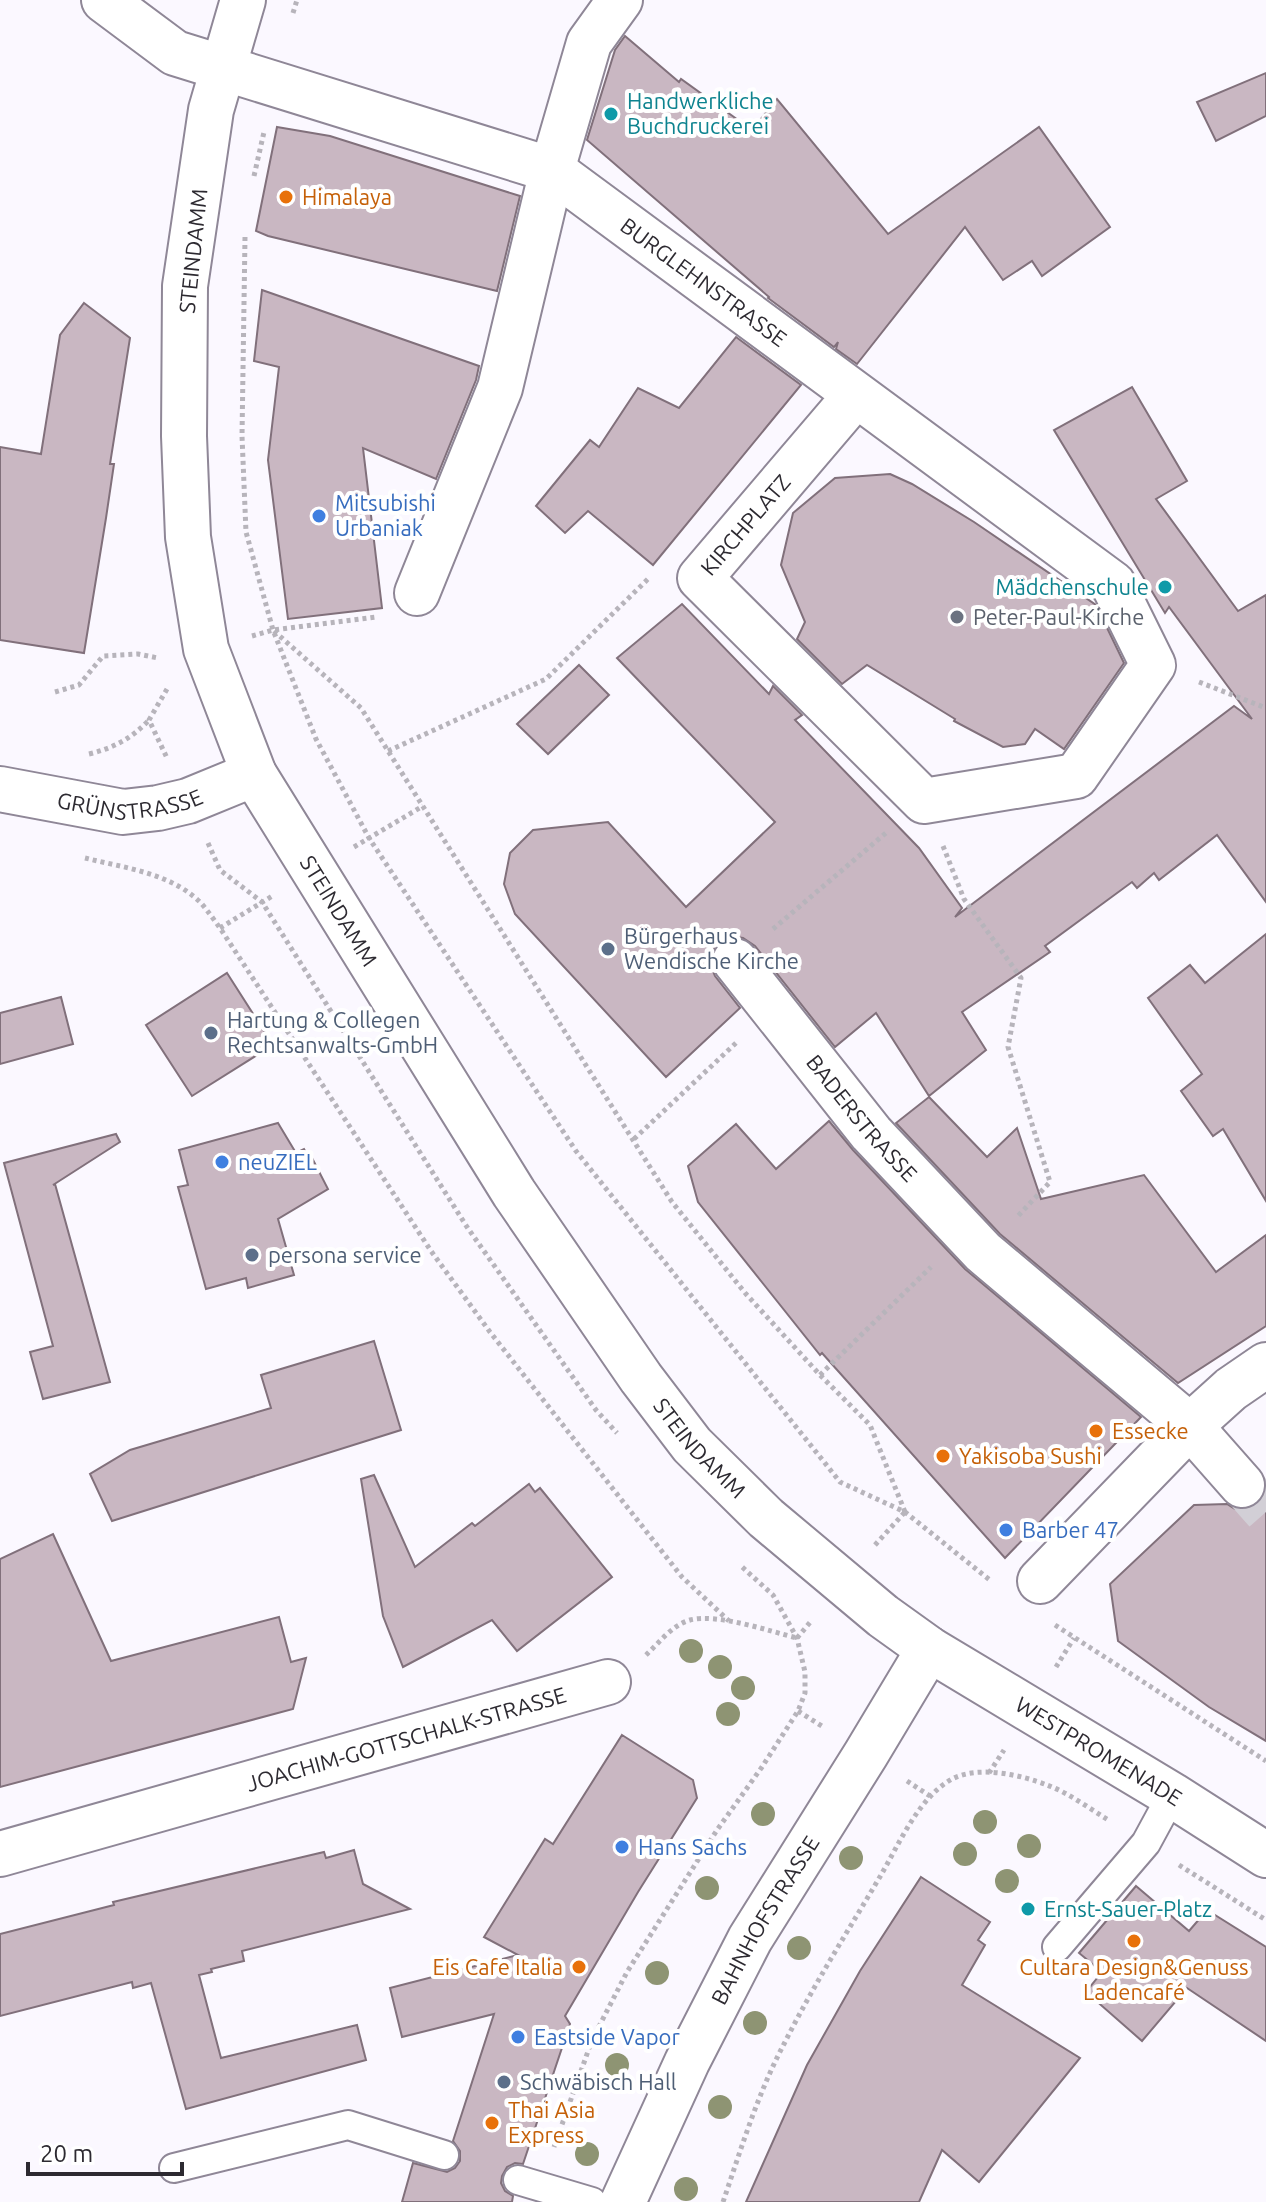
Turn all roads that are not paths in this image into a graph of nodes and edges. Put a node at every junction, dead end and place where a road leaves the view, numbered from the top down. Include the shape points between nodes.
1 (104, 0) edge
2 (243, 0) edge
3 (620, 0) edge
4 (222, 67) junction
5 (552, 170) junction
6 (856, 395) junction
7 (417, 593) road end
8 (254, 774) junction
9 (0, 789) edge
10 (735, 961) road end
11 (1266, 1365) edge
12 (1174, 1412) junction
13 (1234, 1476) tunnel mouth
14 (1021, 1585) road end
15 (929, 1649) junction
16 (608, 1682) road end
17 (1172, 1795) junction
18 (0, 1854) edge
19 (1266, 1855) edge
20 (1057, 1947) dead end
21 (444, 2155) dead end
22 (174, 2168) dead end
23 (529, 2184) road end
24 (592, 2202) edge
25 (623, 2202) edge

1 - 4 street, BURGLEHNSTRASSE via 175,53
2 - 4 street, STEINDAMM
3 - 5 street via 589,43
4 - 5 street, BURGLEHNSTRASSE
4 - 8 street, STEINDAMM via 185,286 188,537 206,649
5 - 6 street, BURGLEHNSTRASSE
5 - 7 street via 500,388
6 - 6 street, KIRCHPLATZ via 700,578 924,801 1076,776 1153,665 1113,584
8 - 9 street, GRÜNSTRASSE via 188,801 123,812
8 - 15 street, STEINDAMM via 514,1193 692,1445 841,1583
10 - 12 street, BADERSTRASSE via 871,1133 974,1243
11 - 12 street via 1231,1389
12 - 13 street, BADERSTRASSE
12 - 14 street
15 - 17 street, WESTPROMENADE
15 - 25 street, BAHNHOFSTRASSE via 750,1939
16 - 18 street, JOACHIM-GOTTSCHALK-STRASSE
17 - 19 street, WESTPROMENADE
17 - 20 lane via 1146,1843
21 - 22 lane via 348,2125
23 - 24 lane

